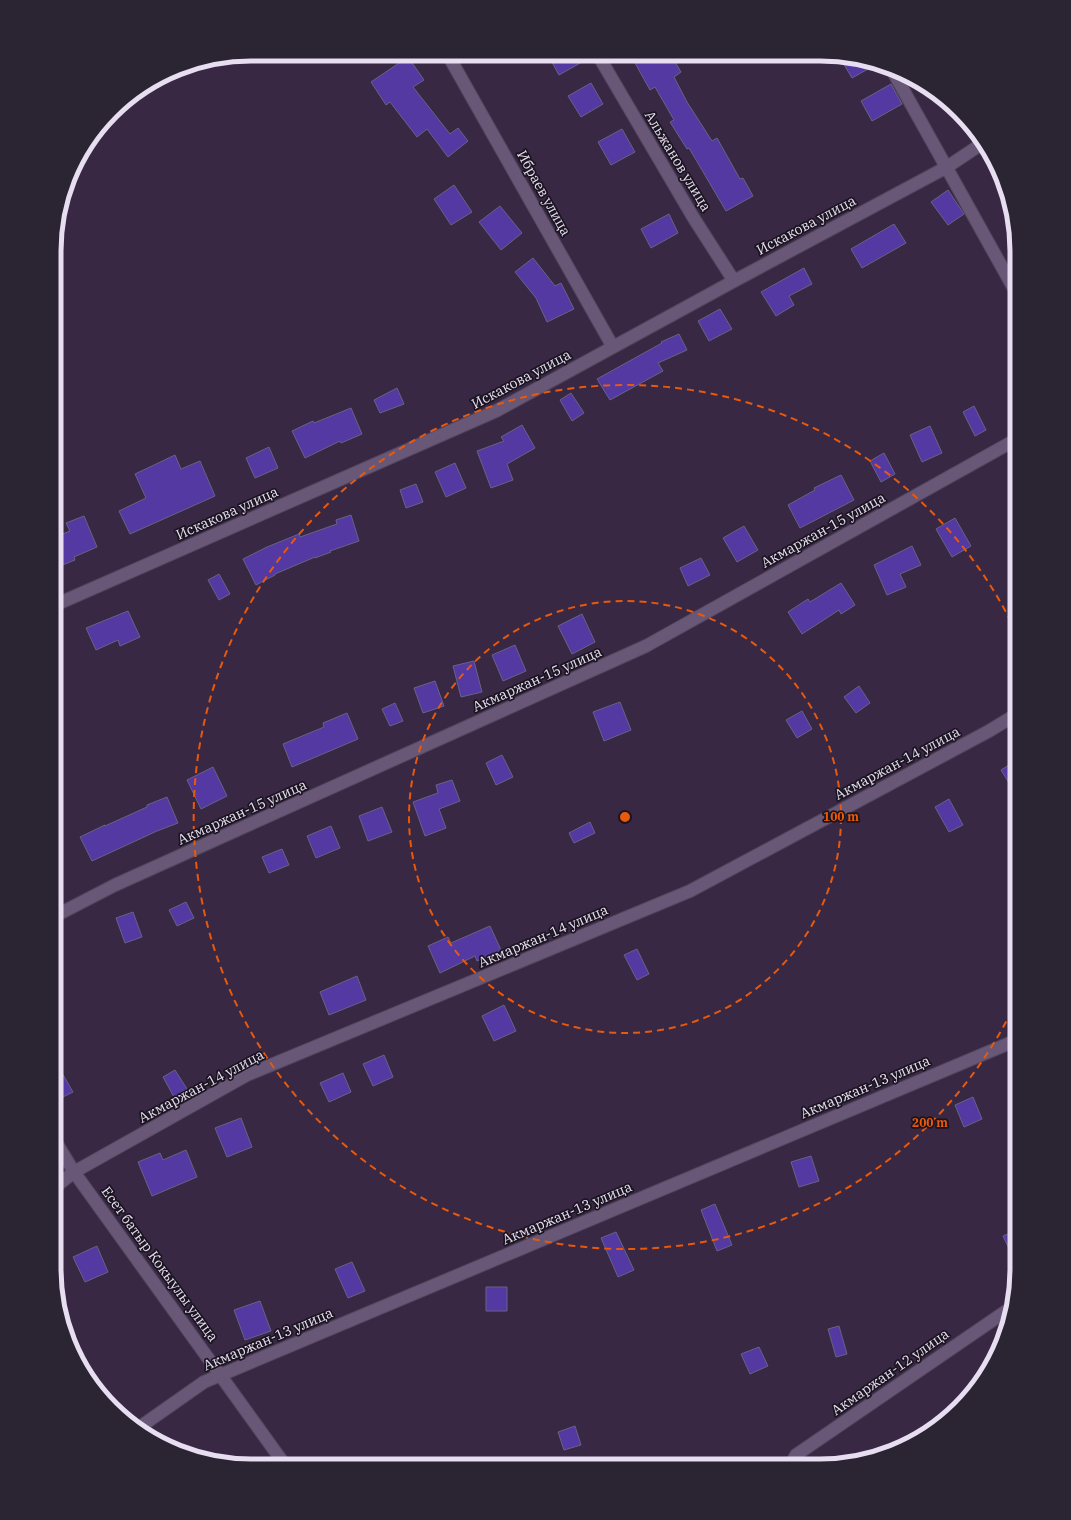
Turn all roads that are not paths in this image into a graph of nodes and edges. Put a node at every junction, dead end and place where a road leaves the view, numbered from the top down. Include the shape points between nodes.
1 (451, 61) edge
2 (602, 61) edge
3 (905, 81) edge
4 (979, 146) edge
5 (947, 166) junction
6 (734, 281) junction
7 (1010, 281) edge
8 (613, 347) junction
9 (1010, 443) edge
10 (61, 602) edge
11 (1010, 718) edge
12 (61, 913) edge
13 (1010, 1043) edge
14 (61, 1150) edge
15 (74, 1172) junction
16 (61, 1182) edge
17 (1005, 1311) edge
18 (221, 1374) junction
19 (142, 1425) edge
20 (281, 1459) edge
21 (794, 1459) edge

1 - 8 street, Ибраев улица
2 - 6 street, Альжанов улица via 693,217
3 - 5 street
4 - 5 street, Искакова улица
5 - 6 street, Искакова улица
5 - 7 street
6 - 8 street, Искакова улица
8 - 10 street, Искакова улица via 496,411
9 - 12 street, Акмаржан-15 улица via 646,646 115,885
11 - 15 street, Акмаржан-14 улица via 690,892 248,1075
13 - 18 street, Акмаржан-13 улица
14 - 15 street, Есет батыр Кокыулы улица
15 - 16 street, Акмаржан-14 улица
15 - 18 street, Есет батыр Кокыулы улица
17 - 21 street, Акмаржан-12 улица via 796,1455
18 - 19 street, Акмаржан-13 улица via 204,1382
18 - 20 street, Есет батыр Кокыулы улица

